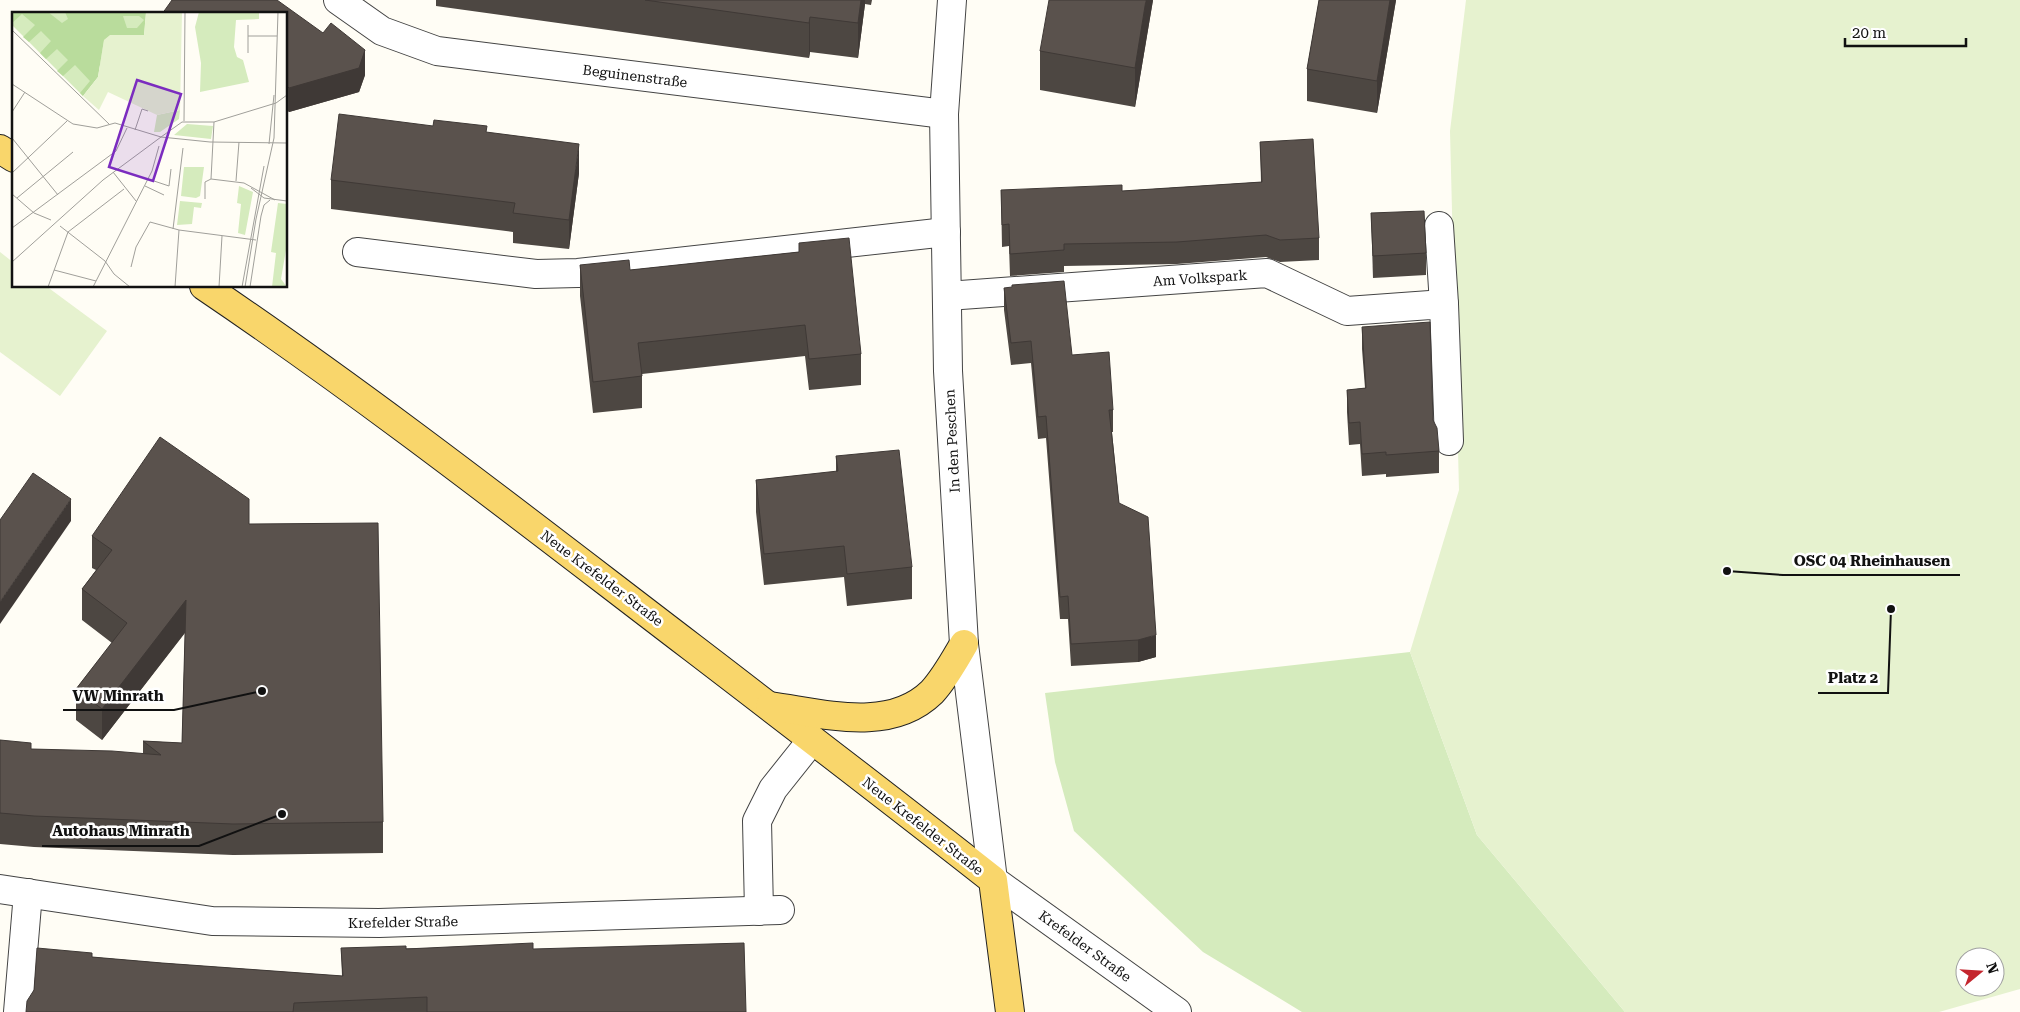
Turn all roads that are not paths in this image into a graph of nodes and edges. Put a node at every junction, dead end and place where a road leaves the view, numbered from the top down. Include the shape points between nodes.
1 (338, 0) edge
2 (952, 0) edge
3 (944, 114) junction
4 (0, 149) edge
5 (12, 157) edge
6 (1439, 226) dead end
7 (946, 232) junction
8 (357, 252) dead end
9 (207, 288) edge
10 (947, 296) junction
11 (1444, 304) junction
12 (1449, 441) dead end
13 (964, 644) junction
14 (770, 706) junction
15 (812, 740) junction
16 (993, 880) junction
17 (0, 889) edge
18 (28, 893) junction
19 (18, 1012) edge
20 (1010, 1012) edge
21 (1177, 1012) edge

1 - 3 street, Beguinenstraße via 382,31 437,51
2 - 3 street, In den Peschen
3 - 7 street, In den Peschen
4 - 5 main road
6 - 11 street
7 - 8 street via 553,274
7 - 10 street, In den Peschen
9 - 14 main road, Neue Krefelder Straße via 298,350 467,475
10 - 11 street, Am Volkspark via 1267,273 1347,311
10 - 13 street, In den Peschen via 948,371
11 - 12 street
13 - 14 main road via 932,692 912,708 893,715 866,718
13 - 16 street, In den Peschen
14 - 15 main road, Neue Krefelder Straße
15 - 16 main road, Neue Krefelder Straße
15 - 18 street, Krefelder Straße via 773,790 757,821 770,911 379,923 212,921
16 - 20 main road
16 - 21 street, Krefelder Straße
17 - 18 street, Krefelder Straße
18 - 19 street

